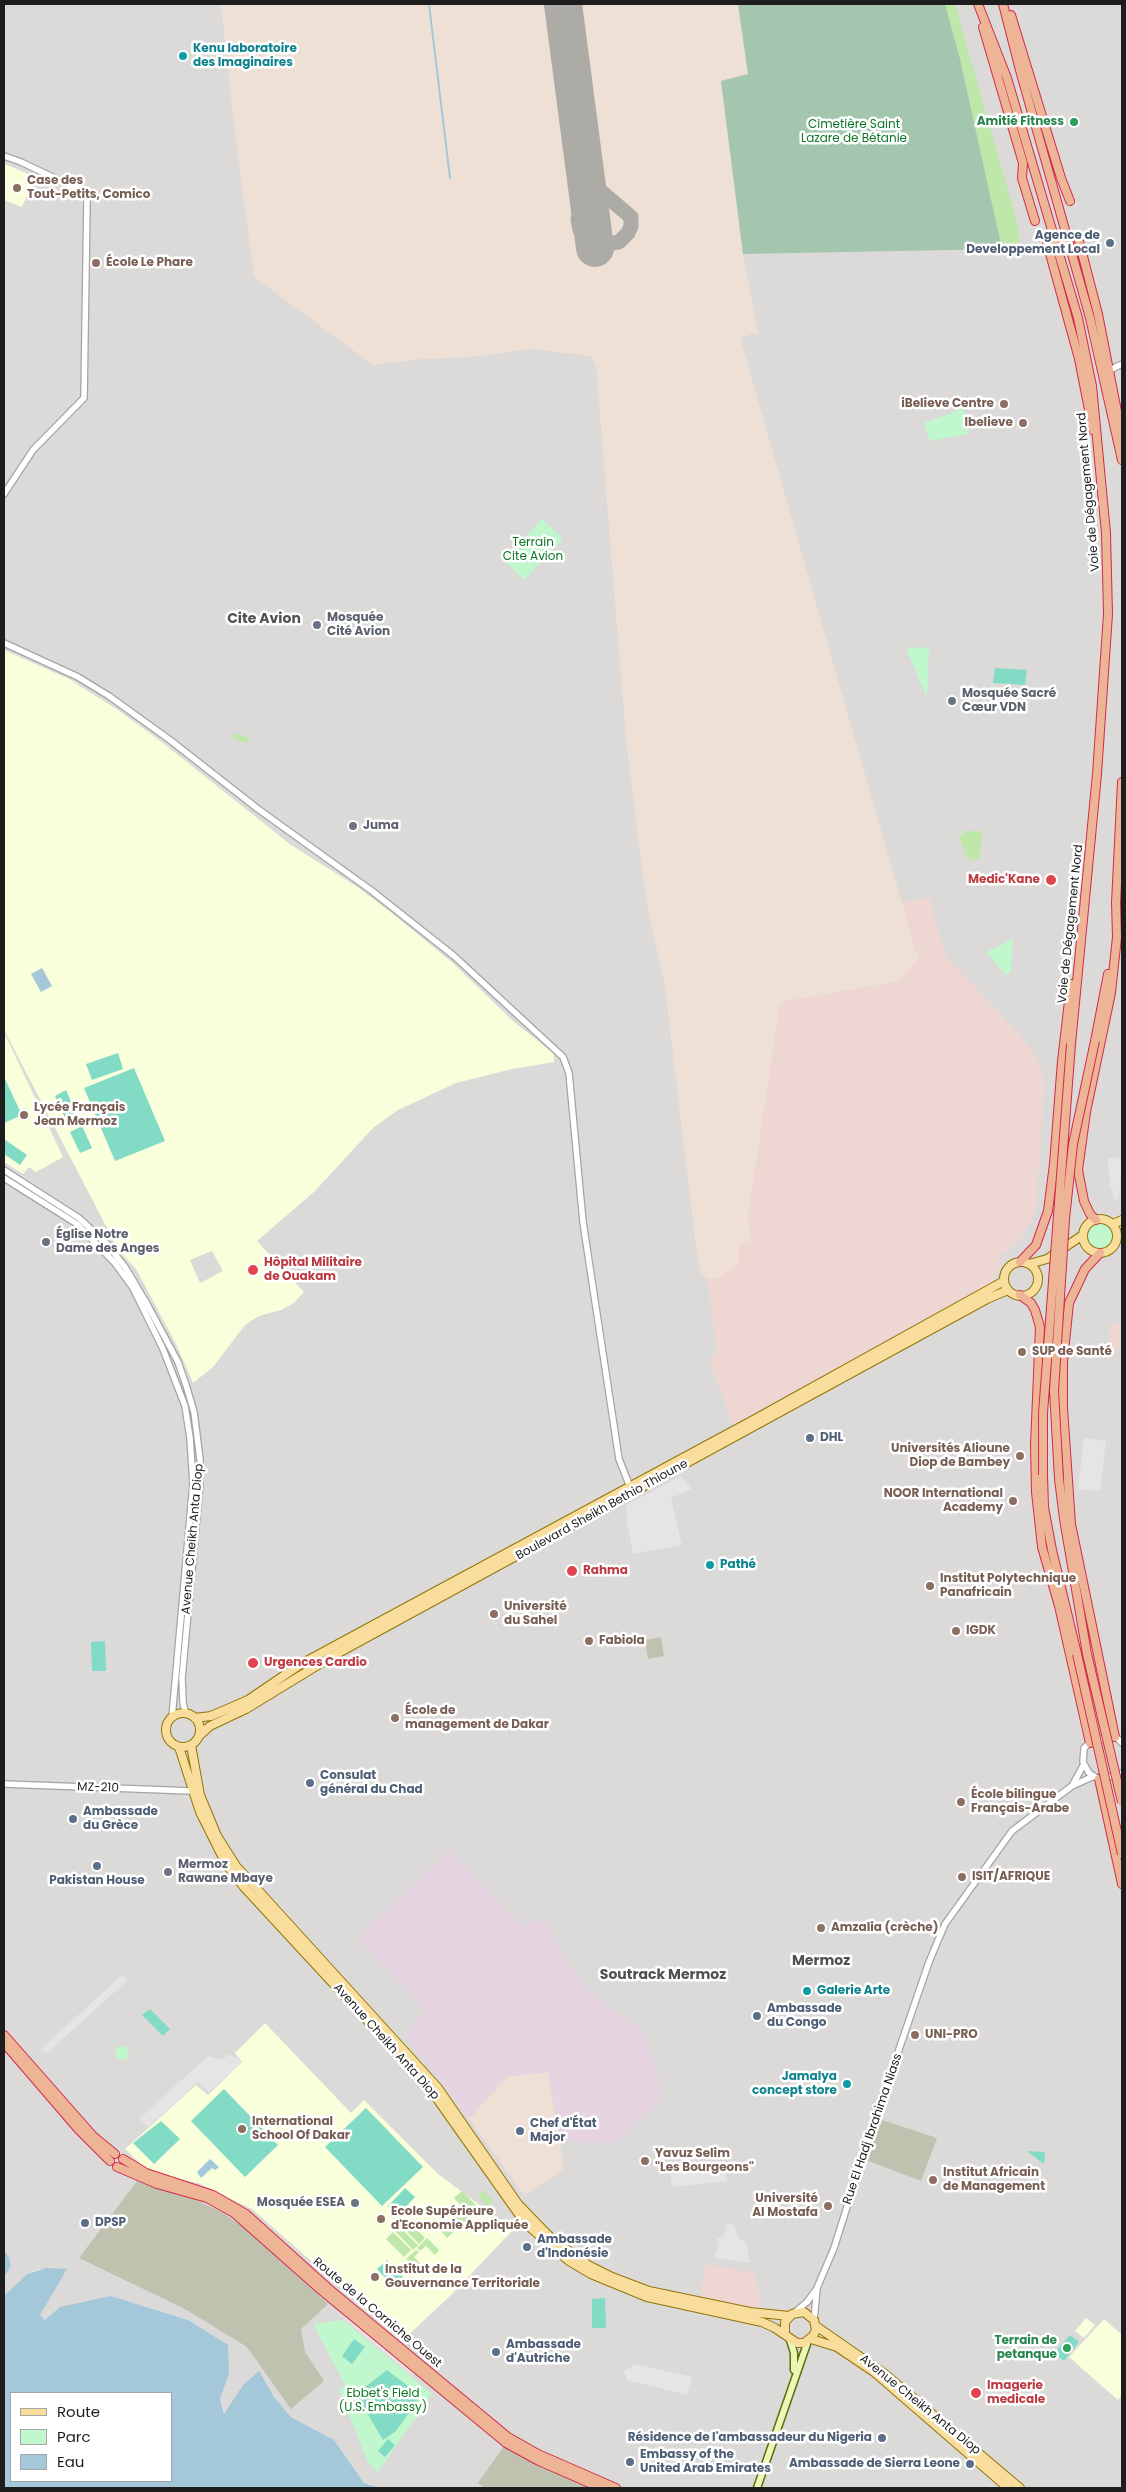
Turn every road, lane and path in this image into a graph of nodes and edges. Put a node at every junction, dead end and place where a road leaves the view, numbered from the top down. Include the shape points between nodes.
1 (977, 4) edge
2 (1003, 4) edge
3 (1008, 4) edge
4 (4, 156) edge
5 (1070, 201) dead end
6 (1036, 221) dead end
7 (1079, 241) dead end
8 (1047, 243) dead end
9 (1122, 364) edge
10 (1110, 370) junction
11 (1122, 438) edge
12 (1098, 452) junction
13 (1122, 460) edge
14 (4, 494) edge
15 (4, 643) edge
16 (1122, 782) edge
17 (1087, 891) junction
18 (1116, 901) junction
19 (4, 1170) edge
20 (4, 1178) edge
21 (1096, 1220) junction
22 (1122, 1220) edge
23 (1113, 1224) junction
24 (1120, 1234) edge
25 (1083, 1236) junction
26 (1087, 1248) junction
27 (1100, 1253) junction
28 (1020, 1262) junction
29 (1029, 1264) junction
30 (1037, 1275) junction
31 (1004, 1281) junction
32 (1008, 1290) junction
33 (1020, 1295) junction
34 (630, 1487) junction
35 (1052, 1550) junction
36 (1072, 1571) junction
37 (1054, 1592) junction
38 (1089, 1612) junction
39 (186, 1714) junction
40 (172, 1717) junction
41 (195, 1718) junction
42 (200, 1735) junction
43 (1118, 1736) edge
44 (1122, 1743) edge
45 (1090, 1744) junction
46 (191, 1745) junction
47 (179, 1746) junction
48 (1084, 1764) junction
49 (1122, 1773) edge
50 (1096, 1777) junction
51 (4, 1784) edge
52 (1072, 1786) junction
53 (192, 1791) junction
54 (1122, 1802) edge
55 (1122, 1854) edge
56 (1122, 1884) edge
57 (4, 2035) edge
58 (4, 2043) edge
59 (113, 2158) junction
60 (123, 2159) junction
61 (117, 2167) junction
62 (817, 2288) junction
63 (792, 2314) junction
64 (815, 2323) junction
65 (788, 2337) junction
66 (809, 2340) junction
67 (793, 2379) junction
68 (601, 2488) edge
69 (616, 2488) edge
70 (757, 2488) edge
71 (1008, 2488) edge
72 (1020, 2488) edge

1 - 6 highway via 1023,163 1022,178
1 - 12 highway, Voie de Dégagement Nord via 1007,78 1078,318 1092,386
2 - 13 highway via 1090,318
3 - 5 highway
4 - 14 street via 86,194 87,223 84,398 33,450
7 - 10 highway
8 - 12 highway via 1079,359
9 - 10 street
10 - 11 highway
12 - 17 highway, Voie de Dégagement Nord via 1106,534 1108,614
15 - 34 street via 78,677 170,740 454,956 562,1057 569,1073 583,1222 618,1450
16 - 18 highway
17 - 28 highway via 1080,914 1062,1061 1048,1211 1036,1245
17 - 35 highway, Voie de Dégagement Nord, bridge via 1071,1044 1043,1413 1044,1507
18 - 21 highway via 1117,938 1111,993 1086,1112 1078,1170 1084,1201
18 - 36 highway, bridge via 1110,962 1073,1144 1065,1219 1054,1391 1059,1479
19 - 39 street, Avenue Cheikh Anta Diop via 79,1218 107,1244 148,1304 178,1362 186,1385 198,1438 200,1475 182,1678
20 - 40 street, Avenue Cheikh Anta Diop via 77,1224 114,1262 133,1288 163,1349 185,1406 193,1484
21 - 23 main road
21 - 25 main road via 1088,1224
22 - 23 main road
23 - 24 main road
24 - 27 main road via 1112,1248
25 - 26 main road
25 - 29 main road via 1047,1259
26 - 27 main road
26 - 30 main road via 1069,1250 1048,1262
27 - 38 highway via 1085,1269 1069,1303 1063,1362 1064,1442 1070,1512
28 - 29 main road
28 - 31 main road via 1007,1269
29 - 30 main road
30 - 33 main road via 1035,1287
31 - 32 main road
31 - 34 main road, Boulevard Sheikh Bethio Thioune
32 - 33 main road
32 - 42 main road, Boulevard Sheikh Bethio Thioune via 331,1657 246,1710 210,1726
33 - 37 highway via 1035,1310 1040,1328 1035,1427 1036,1492 1042,1547
34 - 41 main road, Boulevard Sheikh Bethio Thioune via 301,1664 248,1700 212,1716
35 - 37 highway
35 - 55 highway, Voie de Dégagement Nord, bridge
36 - 38 highway
36 - 54 highway, bridge via 1087,1654
37 - 45 highway
38 - 43 highway
39 - 40 main road
39 - 41 main road
40 - 47 main road via 166,1732 170,1741
41 - 42 main road via 200,1726
42 - 46 main road
43 - 44 street
43 - 45 street
45 - 48 street, Rue El Hadj Ibrahima Niass via 1084,1748
46 - 47 main road
46 - 63 main road, Avenue Cheikh Anta Diop via 200,1795 217,1836 236,1866 438,2088 518,2204 551,2238 612,2278 649,2291 771,2315
47 - 53 main road, Avenue Cheikh Anta Diop
48 - 50 street
48 - 52 street, Rue El Hadj Ibrahima Niass
49 - 50 street, Rue El Hadj Ibrahima Niass via 1104,1779
50 - 52 street, Rue El Hadj Ibrahima Niass
50 - 56 highway
51 - 53 street, MZ-210
52 - 62 street, Rue El Hadj Ibrahima Niass via 1012,1831 945,1924 872,2128 834,2248
53 - 65 main road, Avenue Cheikh Anta Diop via 215,1846 243,1886 428,2086 512,2206 545,2241 569,2261 610,2284 647,2297 762,2322
57 - 59 highway
58 - 59 highway via 78,2129
59 - 60 highway, Route de la Corniche Ouest
59 - 61 highway, Route de la Corniche Ouest via 111,2165
60 - 61 highway
60 - 69 highway, Route de la Corniche Ouest via 146,2173 213,2195 246,2214 328,2288 508,2437 538,2454
61 - 68 highway, Route de la Corniche Ouest via 157,2184 207,2198 234,2213 322,2291 506,2443
62 - 63 street
62 - 64 street
63 - 64 main road via 804,2312
63 - 65 main road via 784,2326
64 - 66 main road
64 - 72 main road, Avenue Cheikh Anta Diop via 885,2374
65 - 66 main road via 801,2343
65 - 67 main road via 795,2362
66 - 67 main road
66 - 71 main road, Avenue Cheikh Anta Diop via 838,2347 874,2372
67 - 70 main road

